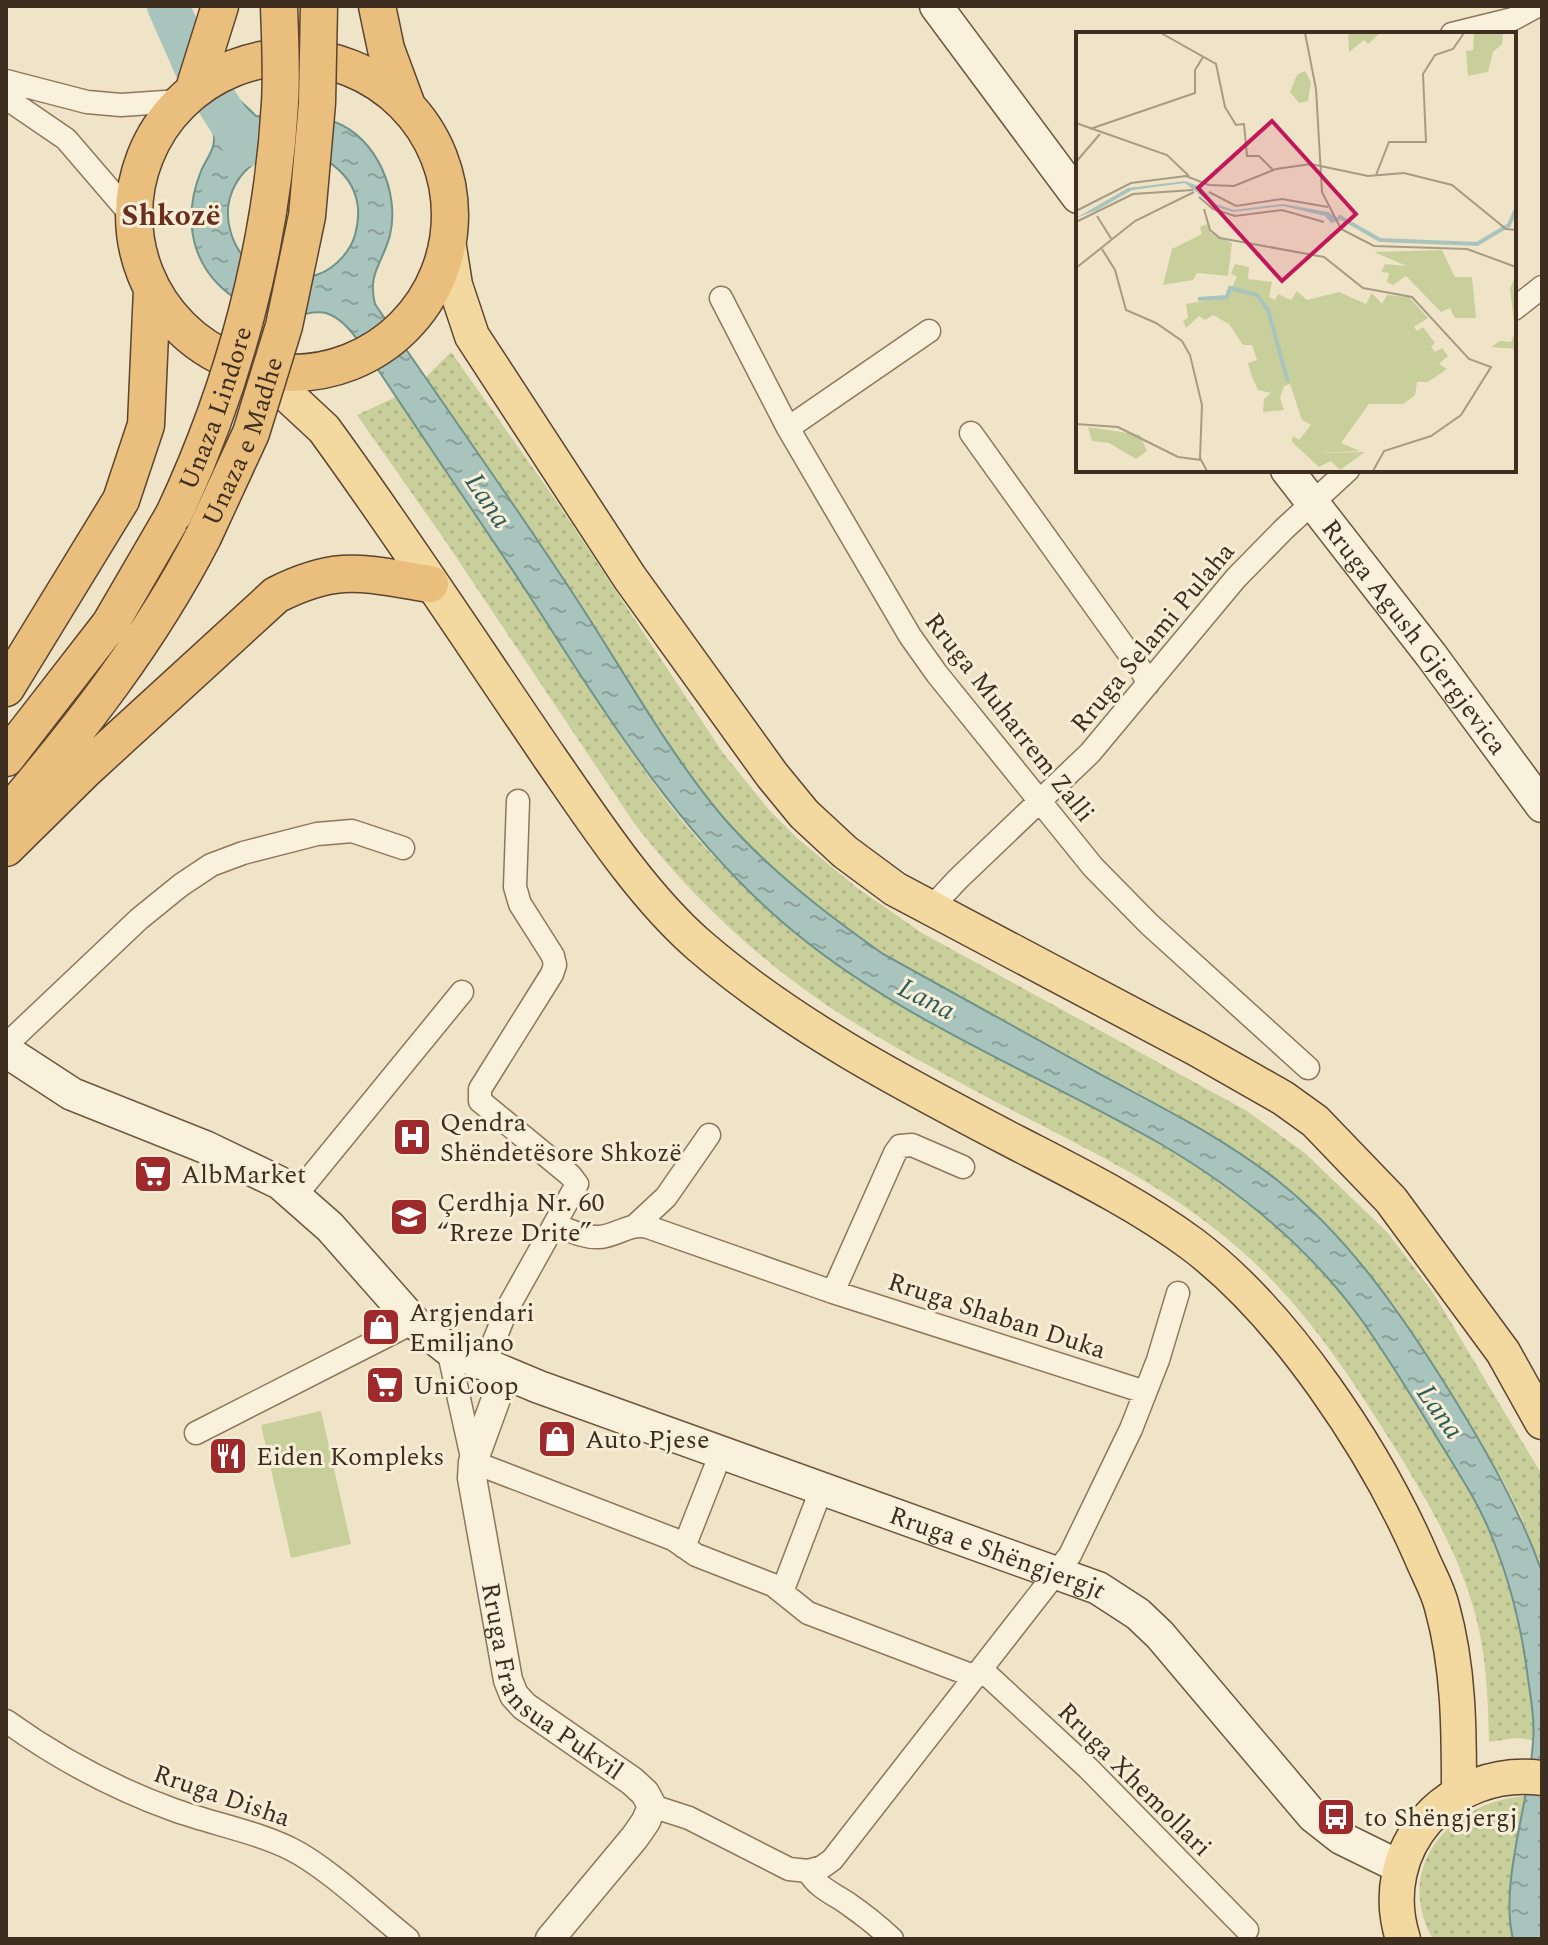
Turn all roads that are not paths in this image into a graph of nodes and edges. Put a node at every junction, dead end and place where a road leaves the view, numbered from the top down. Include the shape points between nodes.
1 (220, 6) edge
2 (279, 6) edge
3 (319, 6) edge
4 (377, 6) edge
5 (936, 6) edge
6 (1537, 6) edge
7 (1460, 32) edge
8 (220, 54) junction
9 (6, 81) edge
10 (187, 95) junction
11 (6, 98) edge
12 (407, 105) junction
13 (1076, 194) edge
14 (133, 217) junction
15 (449, 247) junction
16 (1542, 287) edge
17 (152, 289) junction
18 (721, 298) dead end
19 (1516, 307) edge
20 (929, 331) dead end
21 (244, 366) junction
22 (788, 428) junction
23 (971, 433) dead end
24 (1289, 472) edge
25 (1346, 472) edge
26 (1312, 502) junction
27 (430, 584) junction
28 (1148, 684) junction
29 (6, 688) edge
30 (6, 758) edge
31 (518, 801) dead end
32 (1039, 803) junction
33 (1542, 806) edge
34 (6, 816) edge
35 (6, 848) edge
36 (403, 848) dead end
37 (931, 908) junction
38 (462, 992) dead end
39 (6, 1048) edge
40 (1308, 1068) dead end
41 (709, 1135) dead end
42 (963, 1167) dead end
43 (296, 1195) junction
44 (637, 1224) junction
45 (555, 1225) junction
46 (833, 1292) junction
47 (1178, 1293) dead end
48 (414, 1322) junction
49 (448, 1349) junction
50 (494, 1370) junction
51 (1145, 1392) junction
52 (1542, 1422) edge
53 (196, 1433) dead end
54 (721, 1453) junction
55 (473, 1462) junction
56 (821, 1490) junction
57 (684, 1547) junction
58 (1058, 1572) junction
59 (782, 1592) junction
60 (979, 1673) junction
61 (6, 1721) edge
62 (1542, 1778) edge
63 (1459, 1792) junction
64 (652, 1806) junction
65 (1400, 1867) junction
66 (808, 1871) junction
67 (1247, 1930) dead end
68 (408, 1939) edge
69 (550, 1939) edge
70 (892, 1939) edge
71 (1403, 1939) edge

1 - 8 highway
2 - 30 highway, Unaza Lindore, bridge via 280,105 270,201 246,319 199,459 174,514 110,624
3 - 34 highway, Unaza e Madhe, bridge via 307,216 287,313 251,433 159,616 117,679
4 - 12 highway
5 - 13 main road
6 - 7 street via 1513,19
8 - 10 highway
8 - 12 highway via 250,61 292,56 334,61 373,78
9 - 10 street via 87,102 121,105
10 - 14 highway via 155,133 139,171
11 - 14 street via 66,139
12 - 15 highway via 432,139 447,178
14 - 17 highway via 137,251
15 - 21 highway via 426,301 399,333 364,357 324,371 284,373
15 - 37 main road via 472,336 630,578 772,775 845,852
16 - 19 street
17 - 21 highway via 196,340
17 - 29 highway via 146,425 130,478
18 - 22 street, Rruga Muharrem Zalli
20 - 22 street
21 - 27 main road via 282,390 324,429
22 - 32 street, Rruga Muharrem Zalli via 910,636
23 - 28 street
24 - 26 main road, Rruga Agush Gjergjevica
25 - 26 street, Rruga Selami Pulaha
26 - 28 street, Rruga Selami Pulaha via 1236,578
26 - 33 main road, Rruga Agush Gjergjevica
27 - 35 highway via 342,572 276,595
27 - 63 main road via 589,815 697,944 827,1039 1073,1172 1193,1244 1294,1346 1361,1442 1408,1525 1442,1604 1456,1677
28 - 32 street, Rruga Selami Pulaha
31 - 45 street via 515,887 555,965 480,1089 480,1101 577,1184
32 - 37 street, Rruga Selami Pulaha
32 - 40 street, Rruga Muharrem Zalli via 1149,924
36 - 39 street via 352,831 317,834 211,865 139,919
37 - 52 main road via 1197,1049 1315,1121 1391,1200 1503,1352
38 - 43 street
39 - 43 main road, Rruga e Shëngjergjt via 72,1094 261,1172
41 - 44 street via 666,1197
42 - 46 street via 912,1145 900,1146
43 - 48 main road, Rruga e Shëngjergjt
44 - 45 street via 599,1237
44 - 46 street, Rruga Shaban Duka
45 - 50 street via 512,1298
46 - 51 street, Rruga Shaban Duka
47 - 51 street
48 - 49 main road, Rruga e Shëngjergjt
48 - 53 street
49 - 50 main road, Rruga e Shëngjergjt
49 - 55 street
50 - 54 main road, Rruga e Shëngjergjt
50 - 55 street, Rruga Fransua Pukvil
51 - 58 street via 1113,1469
54 - 56 main road, Rruga e Shëngjergjt
54 - 57 street
55 - 57 street
55 - 64 street, Rruga Fransua Pukvil via 474,1493 514,1695 632,1781
56 - 58 main road, Rruga e Shëngjergjt
56 - 59 street
57 - 59 street
58 - 60 street
58 - 65 main road, Rruga e Shëngjergjt via 1098,1588 1138,1614 1313,1816 1341,1838
59 - 60 street via 808,1613
60 - 66 street via 832,1860
60 - 67 street, Rruga Xhemollari via 1088,1768
61 - 68 street, Rruga Disha via 91,1776 294,1850
62 - 63 main road via 1502,1777
63 - 65 main road via 1434,1811
64 - 66 street, Rruga Fransua Pukvil via 689,1818 789,1869
64 - 69 street via 635,1837
65 - 71 main road via 1396,1894
66 - 70 street via 824,1890

